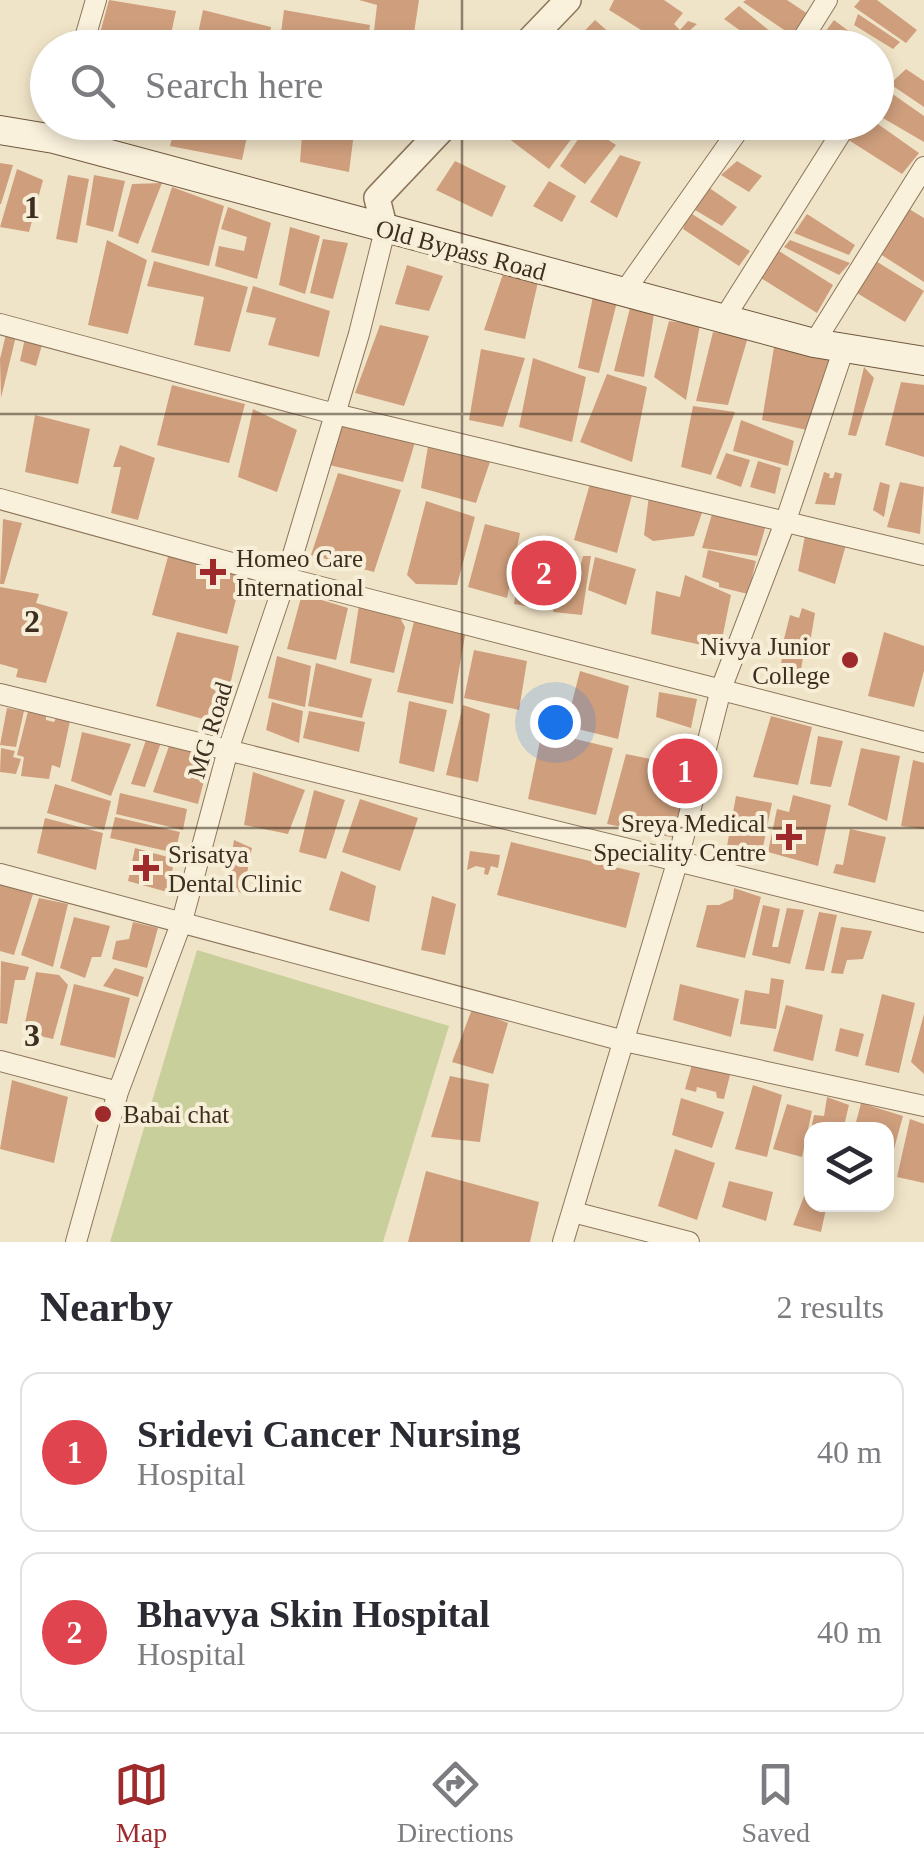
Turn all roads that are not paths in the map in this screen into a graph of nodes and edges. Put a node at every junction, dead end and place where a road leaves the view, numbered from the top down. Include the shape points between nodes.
1 (96, 0) edge
2 (568, 0) edge
3 (827, 0) edge
4 (87, 30) edge
5 (539, 30) edge
6 (811, 30) edge
7 (0, 130) edge
8 (30, 131) edge
9 (87, 140) edge
10 (433, 140) edge
11 (731, 140) edge
12 (837, 140) edge
13 (924, 166) edge
14 (385, 230) junction
15 (624, 292) junction
16 (723, 320) junction
17 (0, 324) edge
18 (814, 343) junction
19 (844, 348) junction
20 (924, 361) edge
21 (336, 414) junction
22 (0, 499) edge
23 (786, 520) junction
24 (924, 555) edge
25 (286, 578) junction
26 (721, 689) junction
27 (0, 694) edge
28 (924, 742) edge
29 (228, 750) junction
30 (678, 863) junction
31 (0, 874) edge
32 (182, 921) junction
33 (924, 922) edge
34 (624, 1041) junction
35 (0, 1061) edge
36 (118, 1092) junction
37 (924, 1106) edge
38 (573, 1212) junction
39 (76, 1242) edge
40 (563, 1242) edge
41 (690, 1242) edge

1 - 4 street
2 - 5 street
3 - 6 street
7 - 8 main road, Old Bypass Road
9 - 14 main road, Old Bypass Road
10 - 14 street via 377,198
11 - 15 street
12 - 16 street
13 - 18 street
14 - 15 main road, Old Bypass Road
14 - 21 street, MG Road
15 - 16 main road, Old Bypass Road
16 - 18 main road, Old Bypass Road
17 - 21 street
18 - 19 main road, Old Bypass Road
19 - 20 main road, Old Bypass Road
19 - 23 street
21 - 23 street
21 - 25 street, MG Road
22 - 25 street
23 - 24 street
23 - 26 street
25 - 26 street
25 - 29 street, MG Road
26 - 28 street
26 - 30 street
27 - 29 street
29 - 30 street
29 - 32 street, MG Road
30 - 33 street
30 - 34 street
31 - 32 street
32 - 34 street
32 - 36 street, MG Road
34 - 37 street
34 - 38 street
35 - 36 street
36 - 39 street, MG Road
38 - 40 street
38 - 41 street

